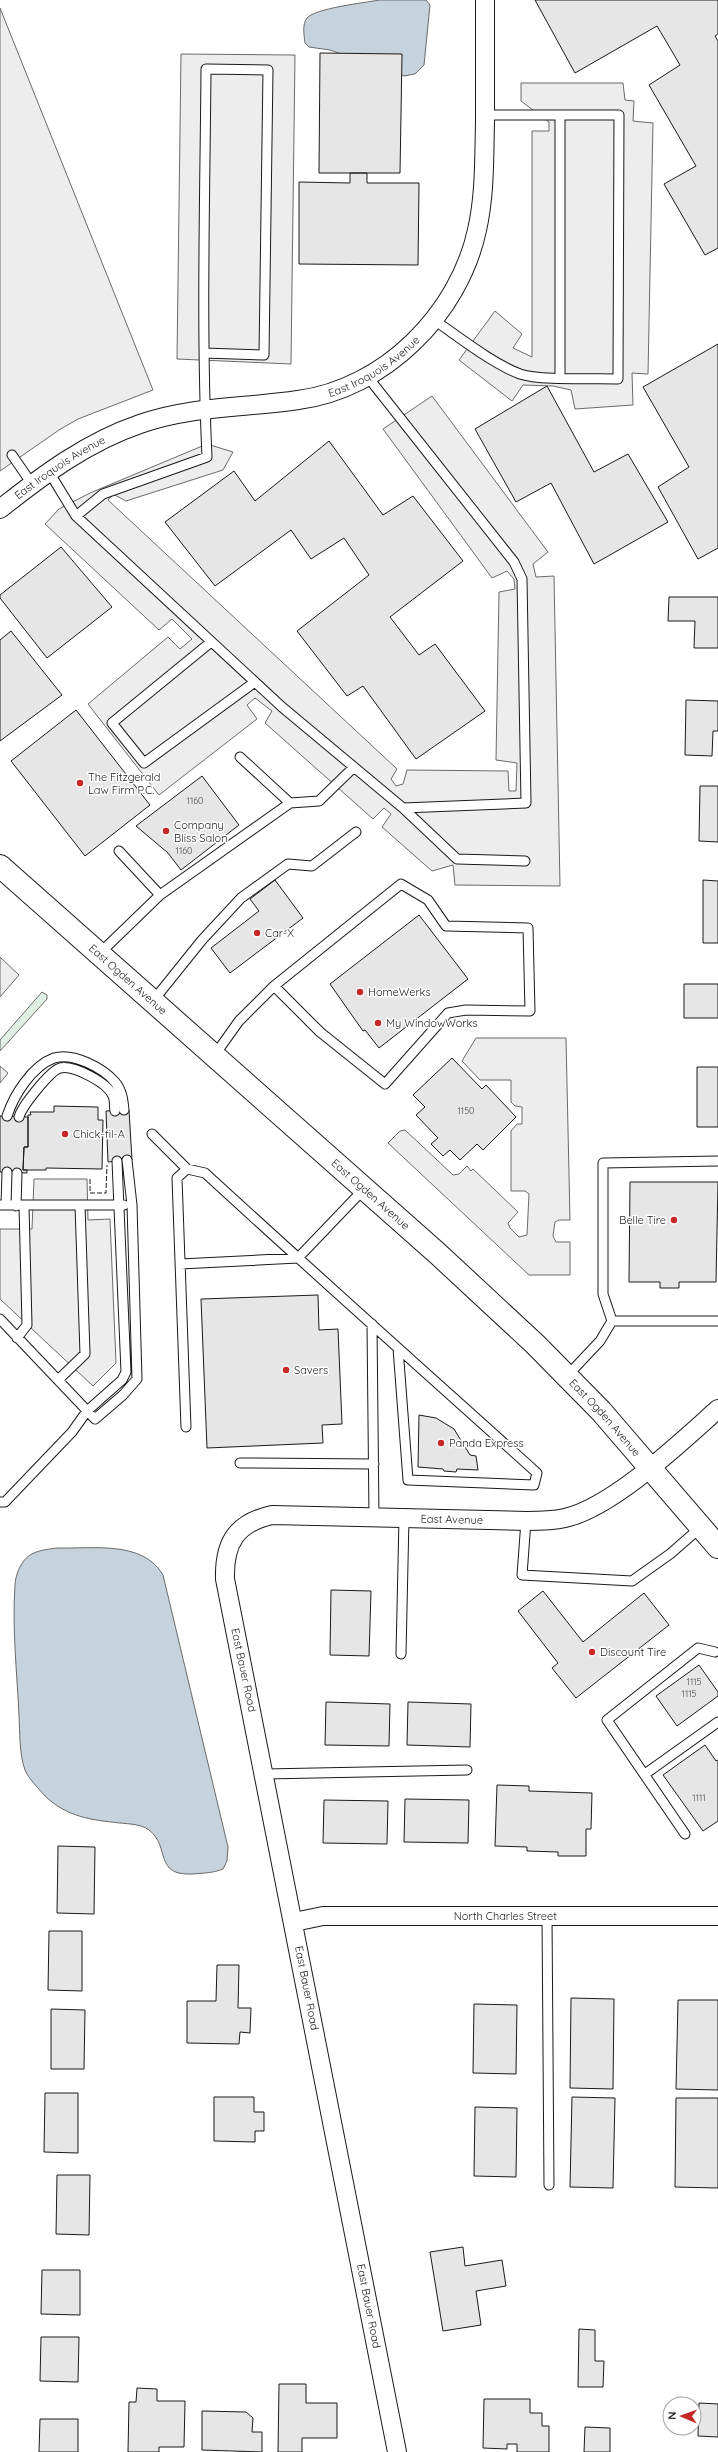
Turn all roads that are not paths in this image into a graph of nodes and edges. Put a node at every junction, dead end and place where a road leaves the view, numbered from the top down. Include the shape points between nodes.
1 (485, 0) edge
2 (485, 115) junction
3 (560, 115) junction
4 (434, 320) junction
5 (204, 353) junction
6 (367, 376) junction
7 (560, 377) junction
8 (203, 410) junction
9 (12, 455) dead end
10 (49, 472) junction
11 (32, 484) junction
12 (0, 509) edge
13 (76, 516) junction
14 (211, 642) junction
15 (255, 682) junction
16 (240, 757) dead end
17 (354, 767) junction
18 (290, 803) junction
19 (403, 808) junction
20 (356, 832) dead end
21 (119, 851) dead end
22 (525, 860) dead end
23 (0, 866) edge
24 (160, 895) junction
25 (99, 954) junction
26 (274, 986) junction
27 (153, 1001) junction
28 (214, 1056) junction
29 (124, 1110) dead end
30 (115, 1111) dead end
31 (7, 1116) dead end
32 (19, 1117) dead end
33 (152, 1134) dead end
34 (127, 1160) dead end
35 (117, 1161) dead end
36 (718, 1161) edge
37 (187, 1169) junction
38 (7, 1172) dead end
39 (17, 1173) dead end
40 (364, 1188) junction
41 (120, 1204) junction
42 (3, 1205) edge
43 (80, 1205) junction
44 (132, 1205) junction
45 (20, 1206) junction
46 (298, 1258) junction
47 (180, 1264) junction
48 (0, 1319) edge
49 (612, 1321) junction
50 (718, 1321) edge
51 (372, 1324) junction
52 (18, 1338) junction
53 (398, 1348) junction
54 (567, 1376) junction
55 (58, 1380) junction
56 (718, 1408) edge
57 (87, 1411) junction
58 (186, 1426) dead end
59 (240, 1463) dead end
60 (374, 1464) junction
61 (650, 1467) junction
62 (0, 1502) edge
63 (374, 1518) junction
64 (404, 1518) junction
65 (526, 1521) junction
66 (701, 1527) junction
67 (241, 1528) joint
68 (718, 1547) edge
69 (717, 1653) edge
70 (401, 1654) dead end
71 (718, 1722) edge
72 (466, 1770) dead end
73 (265, 1774) junction
74 (644, 1774) junction
75 (685, 1834) dead end
76 (547, 1916) junction
77 (718, 1916) edge
78 (294, 1922) junction
79 (549, 2186) dead end
80 (397, 2452) edge

1 - 2 street, East Iroquois Avenue
2 - 3 lane
2 - 4 street, East Iroquois Avenue via 482,205 477,231 468,261 452,294
3 - 7 lane
3 - 7 lane via 619,115 618,379
4 - 6 street, East Iroquois Avenue via 416,340 390,362
4 - 7 lane via 520,374
5 - 5 lane via 206,69 268,70 264,355
5 - 8 lane
6 - 8 street, East Iroquois Avenue via 332,392 300,400
6 - 19 lane via 514,562 522,579 526,803
8 - 10 street, East Iroquois Avenue via 181,412 102,439
8 - 13 lane via 207,457 103,494
9 - 11 lane
10 - 11 street, East Iroquois Avenue
10 - 13 lane
11 - 12 street, East Iroquois Avenue
13 - 14 lane
14 - 15 lane
14 - 15 lane via 112,723 144,763
15 - 17 lane
16 - 18 lane
17 - 18 lane via 319,801
17 - 19 lane
18 - 24 lane
19 - 22 lane via 457,859
20 - 27 lane via 312,866 288,864 241,898 202,940
21 - 24 lane
23 - 25 main road, East Ogden Avenue
24 - 25 lane
25 - 27 main road, East Ogden Avenue
26 - 26 lane via 401,884 428,900 446,926 528,928 530,1011 466,1010 448,1014 385,1084 320,1032
26 - 28 lane via 239,1021
27 - 28 main road, East Ogden Avenue
28 - 40 main road, East Ogden Avenue
29 - 31 lane via 123,1094 115,1082 84,1062 68,1057 55,1058 32,1075 14,1098
30 - 32 lane via 113,1096 109,1090 74,1068 66,1067 58,1068 52,1073 24,1106
33 - 37 lane
34 - 44 lane
35 - 41 lane
36 - 49 lane via 603,1163 603,1294
37 - 46 lane via 205,1172
37 - 47 lane via 177,1178
38 - 42 lane
39 - 45 lane
40 - 46 lane
40 - 54 main road, East Ogden Avenue
41 - 43 lane
41 - 44 lane
41 - 57 lane via 126,1372 122,1380
42 - 45 lane
43 - 45 lane
43 - 55 lane via 85,1354
44 - 57 lane via 137,1379 123,1395 95,1418
45 - 52 lane via 27,1325
46 - 47 lane
46 - 51 lane
47 - 58 lane
48 - 52 lane
49 - 50 lane
49 - 54 lane via 600,1342
51 - 53 lane
51 - 60 lane
52 - 55 lane
53 - 53 lane via 537,1473 534,1485 408,1480
54 - 61 main road, East Ogden Avenue
55 - 57 lane
56 - 61 street, East Avenue
57 - 62 lane via 72,1432 5,1502
59 - 60 lane
60 - 63 lane
61 - 65 street, East Avenue via 605,1500 583,1511 566,1518
61 - 66 main road, East Ogden Avenue
63 - 64 street, East Avenue
63 - 67 street, East Avenue via 272,1515 254,1519
64 - 65 street, East Avenue
64 - 70 lane
65 - 66 lane via 522,1575 632,1581 670,1554
66 - 68 main road, East Ogden Avenue
67 - 73 street, East Bauer Road via 233,1538 224,1558 225,1579
69 - 74 lane via 698,1648 607,1720
71 - 74 lane
72 - 73 lane
73 - 78 street, East Bauer Road
74 - 75 lane
76 - 77 street, North Charles Street
76 - 78 street, North Charles Street via 323,1916
76 - 79 lane
78 - 80 street, East Bauer Road

